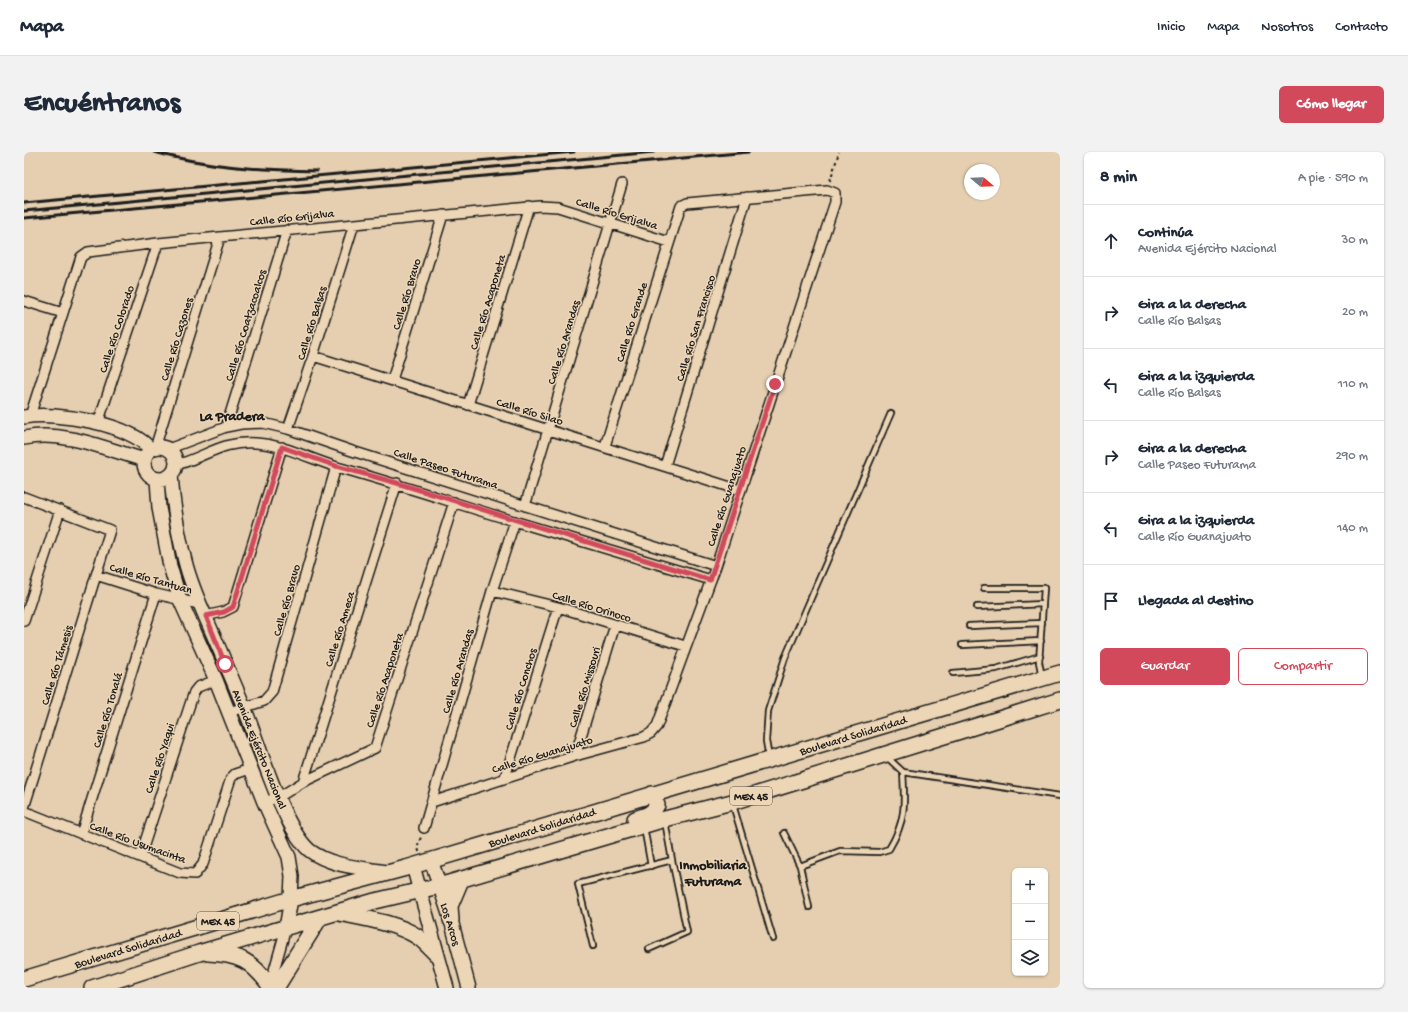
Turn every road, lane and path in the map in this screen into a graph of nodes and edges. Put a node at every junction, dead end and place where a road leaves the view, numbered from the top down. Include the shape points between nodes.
1 (839, 152) edge
2 (622, 184) dead end
3 (827, 190) junction
4 (747, 197) junction
5 (529, 206) junction
6 (443, 215) junction
7 (354, 224) junction
8 (611, 224) junction
9 (287, 230) junction
10 (220, 237) junction
11 (668, 242) junction
12 (158, 243) junction
13 (24, 301) edge
14 (63, 313) junction
15 (313, 356) junction
16 (392, 380) junction
17 (468, 405) junction
18 (891, 413) dead end
19 (27, 417) edge
20 (98, 423) junction
21 (226, 427) junction
22 (288, 428) junction
23 (549, 430) junction
24 (24, 438) edge
25 (605, 446) junction
26 (282, 447) junction
27 (168, 449) junction
28 (150, 453) junction
29 (376, 458) junction
30 (336, 466) junction
31 (666, 466) junction
32 (174, 470) junction
33 (370, 475) junction
34 (157, 479) junction
35 (397, 483) junction
36 (740, 490) junction
37 (492, 495) junction
38 (24, 497) edge
39 (454, 502) junction
40 (525, 506) junction
41 (60, 510) junction
42 (540, 510) junction
43 (487, 511) junction
44 (515, 521) junction
45 (534, 526) junction
46 (716, 566) junction
47 (96, 575) junction
48 (710, 580) junction
49 (984, 588) dead end
50 (492, 592) junction
51 (156, 594) junction
52 (180, 600) junction
53 (199, 604) junction
54 (1043, 604) junction
55 (558, 607) junction
56 (977, 607) dead end
57 (206, 616) junction
58 (24, 621) edge
59 (1042, 624) junction
60 (615, 625) junction
61 (969, 626) dead end
62 (1041, 641) junction
63 (962, 645) dead end
64 (685, 646) junction
65 (1040, 656) junction
66 (953, 673) dead end
67 (1060, 673) edge
68 (1043, 678) junction
69 (216, 680) junction
70 (1060, 700) edge
71 (244, 707) junction
72 (229, 712) junction
73 (884, 754) junction
74 (575, 756) junction
75 (769, 760) junction
76 (250, 769) junction
77 (903, 772) junction
78 (505, 777) junction
79 (303, 782) junction
80 (652, 794) junction
81 (1060, 796) edge
82 (278, 797) junction
83 (264, 802) junction
84 (432, 802) junction
85 (732, 802) junction
86 (24, 809) edge
87 (665, 819) junction
88 (644, 825) junction
89 (424, 828) joint
90 (784, 833) dead end
91 (81, 834) junction
92 (551, 852) junction
93 (140, 857) junction
94 (672, 860) junction
95 (422, 863) junction
96 (651, 866) junction
97 (800, 866) junction
98 (387, 872) junction
99 (461, 880) junction
100 (439, 886) junction
101 (420, 891) junction
102 (291, 899) junction
103 (809, 907) dead end
104 (336, 913) junction
105 (319, 919) junction
106 (451, 920) junction
107 (286, 928) junction
108 (773, 939) dead end
109 (593, 946) dead end
110 (649, 949) dead end
111 (199, 953) junction
112 (436, 954) junction
113 (24, 979) edge
114 (272, 987) edge
115 (92, 988) edge
116 (447, 988) edge
117 (469, 988) edge

1 - 3 path
2 - 8 street, Calle Río Arandas
3 - 4 street
3 - 36 street, Calle Río Guanajuato via 834,193 835,202
4 - 11 street, Calle Río Grande via 687,203 681,206
4 - 31 street, Calle Río San Francisco
5 - 6 street, Calle Río Grijalva
5 - 8 street, Calle Río Grijalva via 558,207
5 - 17 street, Calle Río Acaponeta
6 - 7 street, Calle Río Grijalva
6 - 16 street, Calle Río Bravo
7 - 9 street, Calle Río Grijalva
7 - 15 street, Calle Río Balsas
8 - 11 street, Calle Río Grijalva
8 - 23 street, Calle Río Arandas
9 - 10 street, Calle Río Grijalva
9 - 21 street, Calle Río Coatzacoalcos
10 - 12 street, Calle Río Grijalva
10 - 28 street, Calle Río Cazones
11 - 25 street, Calle Río Grande
12 - 14 street, Calle Río Grijalva via 95,250 84,254
12 - 20 street, Calle Río Colorado
13 - 14 street
14 - 19 street, Calle Río Grijalva
15 - 16 street, Calle Río Silao
15 - 22 street, Calle Río Balsas
16 - 17 street, Calle Río Silao
17 - 23 street, Calle Río Silao
18 - 75 lane via 785,658 768,711 766,741
19 - 20 main road via 52,415
20 - 28 main road via 145,442
21 - 22 street, Calle Paseo Futurama via 263,423
21 - 27 street, Calle Paseo Futurama
22 - 29 street, Calle Paseo Futurama
23 - 25 street, Calle Río Silao
23 - 40 street, Calle Río Arandas
24 - 28 main road via 50,436
25 - 31 street, Calle Río Silao
26 - 30 street
26 - 32 street via 241,443 218,447
26 - 57 street via 233,607
27 - 28 main road via 162,447
27 - 32 main road via 173,453
28 - 34 main road via 144,465 149,474
29 - 33 street
29 - 37 street, Calle Paseo Futurama
30 - 33 street
30 - 71 street, Calle Río Bravo via 272,692 264,701
31 - 36 street, Calle Río Silao
32 - 34 main road via 162,479
32 - 53 main road, Avenida Ejército Nacional via 172,492 185,562
33 - 35 street
34 - 52 main road, Avenida Ejército Nacional via 159,508 170,566
35 - 39 street
35 - 79 street, Calle Río Ameca
36 - 46 street, Calle Río Guanajuato
37 - 40 street, Calle Paseo Futurama
37 - 43 street
38 - 41 street
39 - 43 street
39 - 79 street, Calle Río Acaponeta via 375,748
40 - 42 street, Calle Paseo Futurama
41 - 47 street, Calle Río Támesis via 110,530
41 - 58 street
42 - 45 street
42 - 46 street, Calle Paseo Futurama
43 - 44 street
44 - 45 street
44 - 50 street, Calle Río Arandas
45 - 48 street
46 - 48 street, Calle Río Guanajuato
47 - 51 street, Calle Río Tantuan
47 - 86 street, Calle Río Támesis
48 - 64 street, Calle Río Guanajuato
49 - 54 lane via 1044,588
50 - 55 street, Calle Río Orinoco
50 - 84 street, Calle Río Arandas
51 - 52 street, Calle Río Tantuan
51 - 91 street, Calle Río Tonalá
52 - 53 street, Calle Río Tantuan
52 - 69 main road, Avenida Ejército Nacional
53 - 57 main road, Avenida Ejército Nacional
54 - 56 lane
54 - 59 lane
55 - 60 street, Calle Río Orinoco
55 - 78 street, Calle Río Conchos
57 - 71 main road, Avenida Ejército Nacional
59 - 61 lane
59 - 62 lane
60 - 64 street, Calle Río Orinoco
60 - 74 street, Calle Río Missouri
62 - 63 lane
62 - 65 lane
64 - 74 street, Calle Río Guanajuato via 657,726 651,733
65 - 66 lane via 996,669
65 - 68 lane
67 - 68 highway, Boulevard Solidaridad / MEX 45
68 - 75 highway, Boulevard Solidaridad / MEX 45
69 - 72 main road, Avenida Ejército Nacional
69 - 93 street, Calle Río Yaqui via 198,687 194,692
70 - 73 highway, MEX 45
71 - 72 street, Calle Río Bravo
71 - 82 main road, Avenida Ejército Nacional
72 - 76 main road, Avenida Ejército Nacional
73 - 77 lane
73 - 85 highway, MEX 45
74 - 78 street, Calle Río Guanajuato
75 - 80 highway, Boulevard Solidaridad / MEX 45
76 - 83 main road, Avenida Ejército Nacional
76 - 93 street, Calle Río Usumacinta via 231,778 203,864 195,874 180,873
77 - 81 lane
77 - 97 lane via 904,813 898,834 889,849 879,852 840,850
78 - 84 street, Calle Río Guanajuato
79 - 82 street, Calle Río Acaponeta
80 - 92 highway via 657,806 649,814 575,838
80 - 95 highway, Boulevard Solidaridad / MEX 45
82 - 83 street, Calle Río Acaponeta
82 - 98 main road, Avenida Ejército Nacional via 301,841 319,857
83 - 102 main road, Avenida Ejército Nacional via 289,857 292,876
84 - 89 street, Calle Río Arandas
85 - 87 highway, MEX 45
85 - 108 lane
86 - 91 street, Calle Río Usumacinta
87 - 88 highway, MEX 45
87 - 94 lane
88 - 92 highway, MEX 45
88 - 96 lane
89 - 95 path via 418,845
90 - 97 lane
91 - 93 street, Calle Río Usumacinta
92 - 99 highway, MEX 45
94 - 96 lane
94 - 110 lane via 687,932
95 - 98 highway, Boulevard Solidaridad / MEX 45
95 - 100 main road, Los Arcos
95 - 101 main road, Los Arcos
96 - 109 lane via 578,884
97 - 103 lane
98 - 102 highway, Boulevard Solidaridad / MEX 45
99 - 100 highway, MEX 45
99 - 106 highway via 450,906
100 - 101 highway, MEX 45
100 - 106 main road, Los Arcos
101 - 104 highway, MEX 45
101 - 112 main road, Los Arcos
102 - 107 main road, Avenida Ejército Nacional
102 - 113 highway, Boulevard Solidaridad / MEX 45
104 - 105 highway, MEX 45
104 - 112 highway via 377,921 402,930 418,937
105 - 107 highway, MEX 45
105 - 114 highway
106 - 117 main road, Los Arcos
107 - 111 highway, MEX 45
107 - 114 street
111 - 114 highway via 220,954 250,962
111 - 115 highway, MEX 45
112 - 116 main road, Los Arcos

